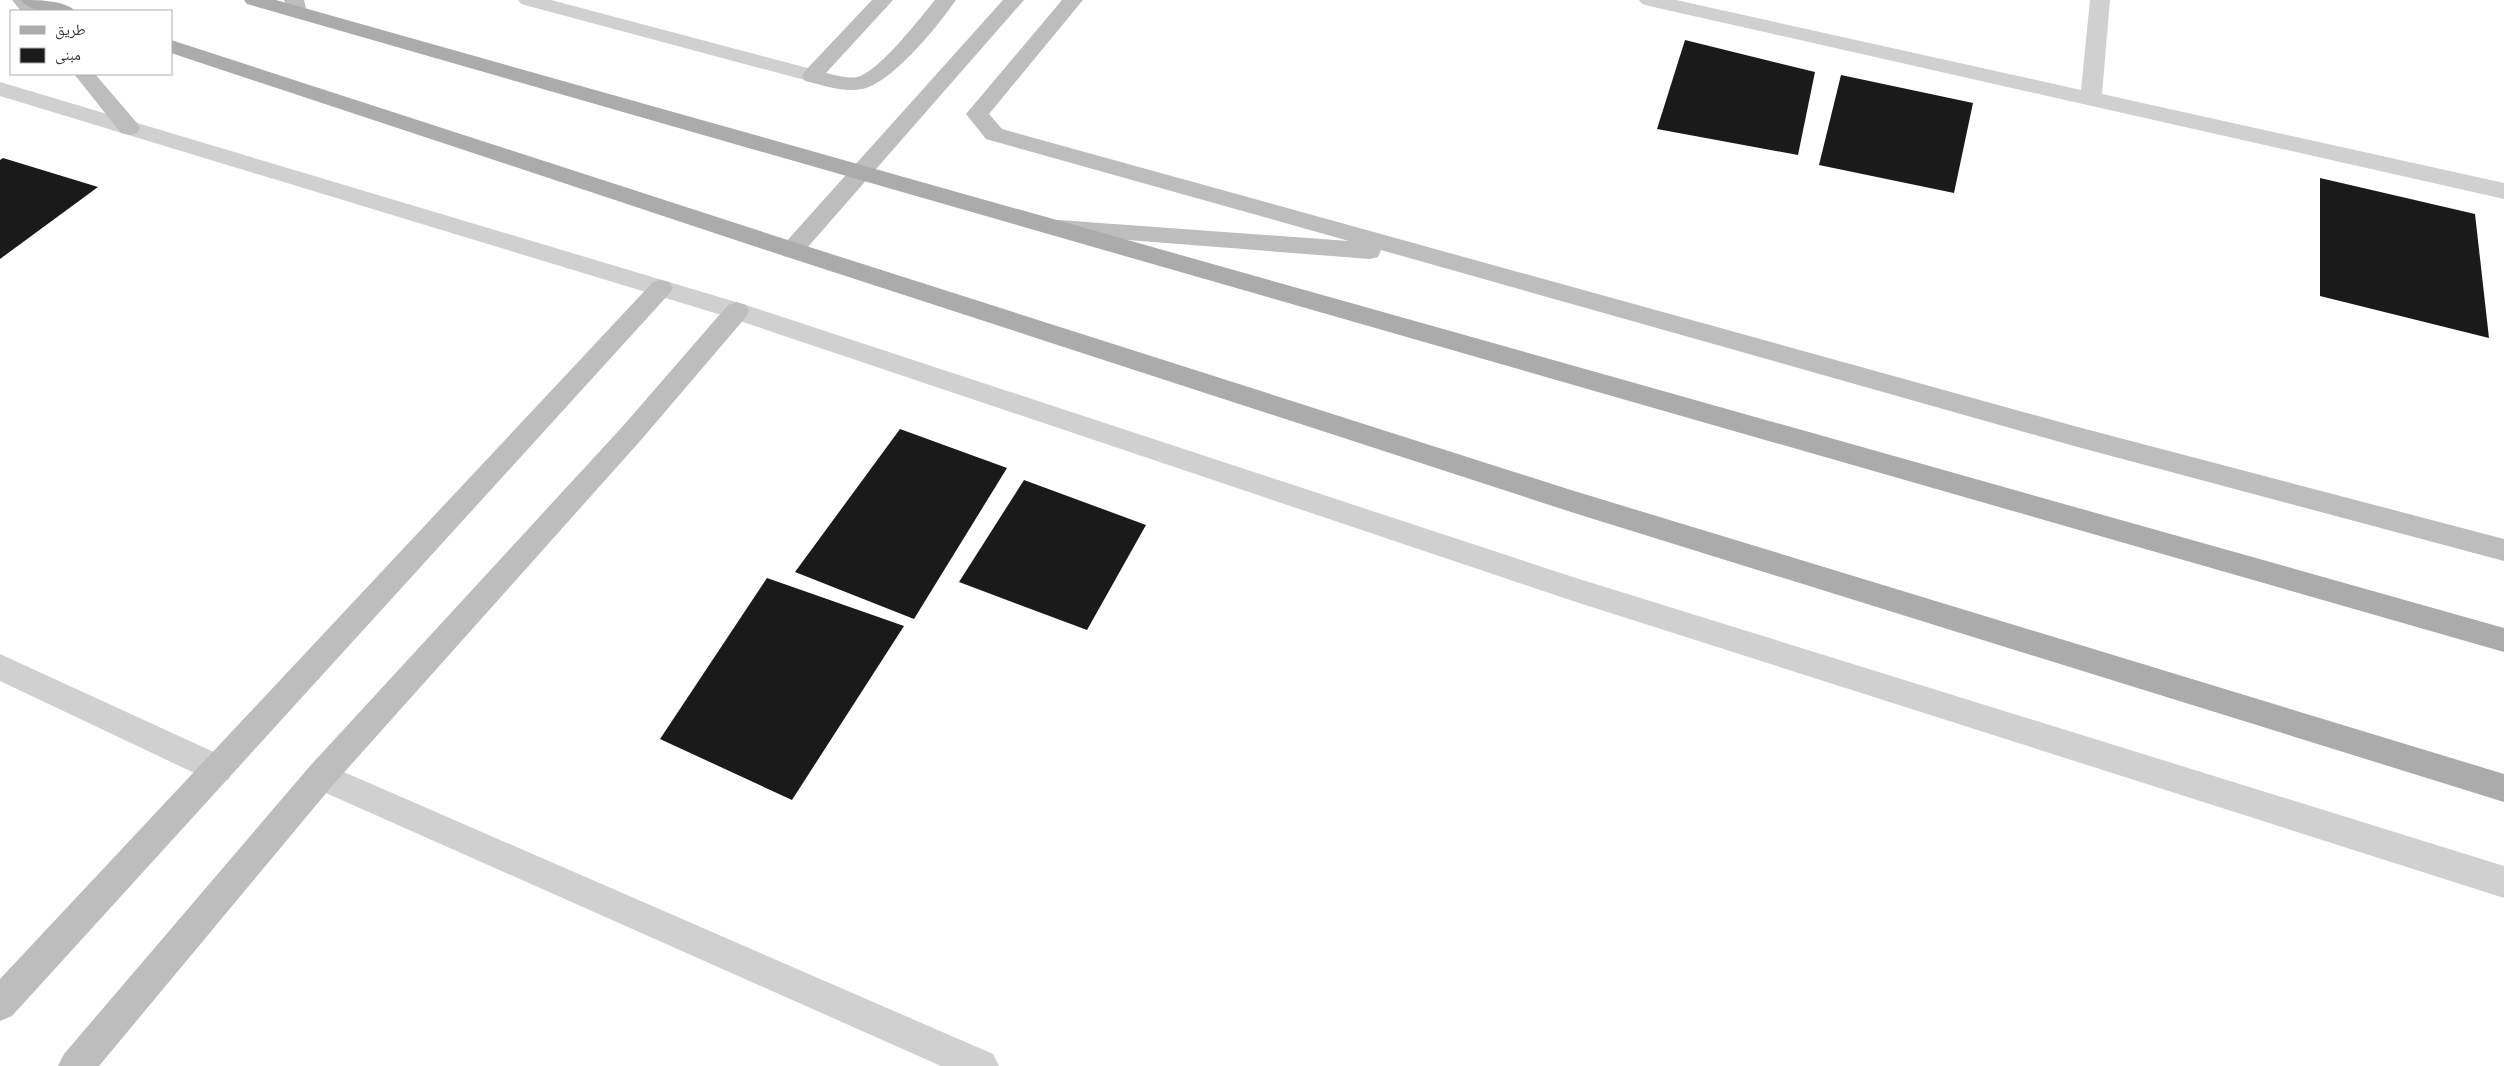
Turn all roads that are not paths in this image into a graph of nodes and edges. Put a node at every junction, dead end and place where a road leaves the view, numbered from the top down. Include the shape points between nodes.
1 (22, 0) edge
2 (31, 0) edge
3 (254, 0) edge
4 (528, 0) edge
5 (883, 0) edge
6 (946, 0) edge
7 (1014, 0) edge
8 (1073, 0) edge
9 (1649, 0) edge
10 (2100, 0) edge
11 (296, 6) edge
12 (31, 10) edge
13 (62, 10) edge
14 (172, 46) edge
15 (85, 75) edge
16 (812, 76) junction
17 (0, 89) edge
18 (2091, 99) junction
19 (129, 128) junction
20 (860, 172) junction
21 (2504, 192) edge
22 (1055, 228) junction
23 (792, 250) junction
24 (1429, 256) junction
25 (662, 288) junction
26 (738, 310) junction
27 (2504, 550) edge
28 (2504, 640) edge
29 (0, 667) edge
30 (218, 769) junction
31 (321, 776) junction
32 (2504, 788) edge
33 (2504, 882) edge
34 (0, 1004) edge
35 (76, 1066) edge
36 (982, 1066) edge

1 - 12 main road
2 - 13 main road
3 - 11 main road
4 - 16 street
5 - 16 main road
6 - 16 main road via 879,74 856,83
7 - 20 main road
8 - 24 main road via 977,114 994,134
9 - 18 street
10 - 18 street
11 - 20 main road
14 - 23 main road
15 - 19 main road
17 - 19 street
18 - 21 street
19 - 25 street
20 - 22 main road
20 - 23 main road
22 - 24 main road
22 - 28 main road
23 - 32 main road via 1571,501
24 - 27 main road via 2074,436
25 - 26 street
25 - 30 main road
26 - 31 main road via 632,433
26 - 33 street via 1576,590
29 - 30 street
30 - 34 main road
31 - 35 main road
31 - 36 street

